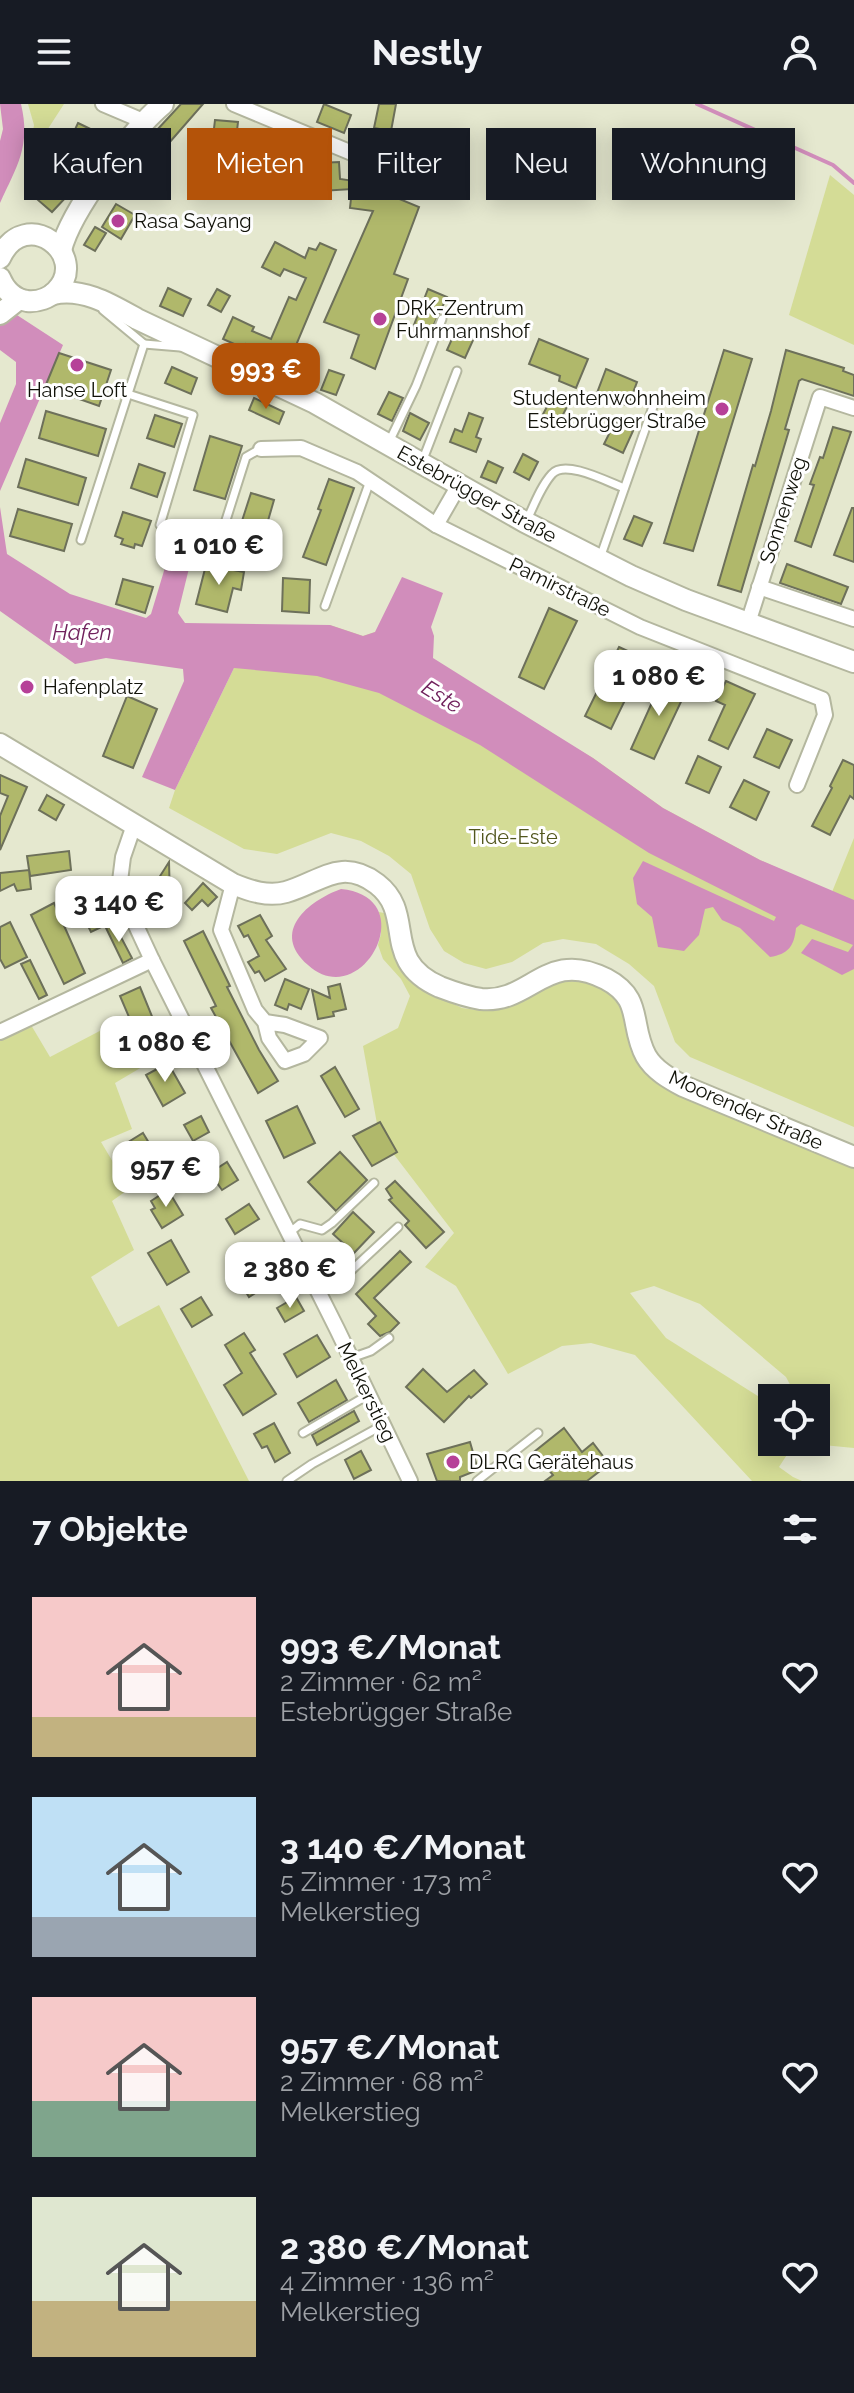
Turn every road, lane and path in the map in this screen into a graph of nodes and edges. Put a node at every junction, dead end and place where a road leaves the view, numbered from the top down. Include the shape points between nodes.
1 (103, 104) edge
2 (163, 104) edge
3 (234, 104) edge
4 (135, 113) edge
5 (348, 151) edge
6 (84, 201) junction
7 (44, 236) junction
8 (0, 258) edge
9 (63, 260) junction
10 (53, 294) junction
11 (5, 295) edge
12 (86, 296) junction
13 (110, 303) junction
14 (442, 319) dead end
15 (186, 341) junction
16 (144, 344) junction
17 (457, 371) dead end
18 (128, 394) junction
19 (655, 401) dead end
20 (854, 408) edge
21 (388, 445) junction
22 (261, 449) joint
23 (421, 464) junction
24 (370, 481) junction
25 (459, 485) junction
26 (624, 488) junction
27 (525, 522) junction
28 (160, 525) dead end
29 (436, 525) junction
30 (220, 539) dead end
31 (81, 540) dead end
32 (599, 561) junction
33 (759, 587) junction
34 (325, 606) dead end
35 (854, 619) edge
36 (748, 623) junction
37 (854, 662) edge
38 (0, 744) edge
39 (797, 785) dead end
40 (134, 825) junction
41 (233, 884) junction
42 (152, 960) junction
43 (265, 1022) dead end
44 (0, 1032) edge
45 (854, 1157) edge
46 (374, 1183) dead end
47 (398, 1227) dead end
48 (289, 1233) junction
49 (318, 1292) junction
50 (389, 1338) dead end
51 (351, 1358) junction
52 (368, 1395) junction
53 (383, 1425) junction
54 (303, 1433) dead end
55 (538, 1433) dead end
56 (287, 1481) edge
57 (410, 1481) edge
58 (477, 1481) edge

1 - 4 street
2 - 4 street
3 - 5 street
4 - 6 street
6 - 7 street
6 - 9 street via 63,241
7 - 8 street via 22,235
7 - 9 street, Estebrügger Straße
9 - 10 street via 60,287
9 - 13 street, Estebrügger Straße
10 - 11 street, Estebrügger Straße via 37,301
10 - 12 street, Estebrügger Straße via 68,290
12 - 13 street, Estebrügger Straße
12 - 16 lane
13 - 15 street, Estebrügger Straße
14 - 21 lane
15 - 16 lane via 182,347
15 - 21 street, Estebrügger Straße
16 - 18 lane
17 - 23 lane
18 - 28 lane via 193,415
18 - 31 lane
19 - 26 lane
20 - 33 street, Sonnenweg via 820,397
21 - 23 street, Estebrügger Straße
22 - 24 street via 301,448
22 - 30 lane via 246,457
23 - 25 street, Estebrügger Straße
24 - 29 street
24 - 34 lane
25 - 27 street, Estebrügger Straße
25 - 29 street
26 - 27 lane via 559,468
26 - 32 lane
27 - 32 street, Estebrügger Straße
29 - 39 street, Pamirstraße via 640,627 822,699 825,715
32 - 36 street, Estebrügger Straße
33 - 35 street
33 - 36 street, Sonnenweg
36 - 37 street, Estebrügger Straße
38 - 40 street, Moorender Straße
40 - 41 street, Moorender Straße
40 - 42 street, Melkerstieg via 119,889
41 - 43 street via 221,930
41 - 45 street, Moorender Straße via 276,894 342,871 366,878 379,885 392,904 407,963 423,979 477,999 513,994 562,970 603,978 629,998 646,1057 667,1077
42 - 44 street
42 - 48 street, Melkerstieg
46 - 48 lane via 322,1230 300,1224
47 - 49 lane via 341,1280
48 - 49 street, Melkerstieg
49 - 51 street, Melkerstieg
50 - 51 lane
51 - 52 street, Melkerstieg
52 - 53 street, Melkerstieg
52 - 54 lane
53 - 56 lane
53 - 57 street, Melkerstieg
55 - 58 lane

